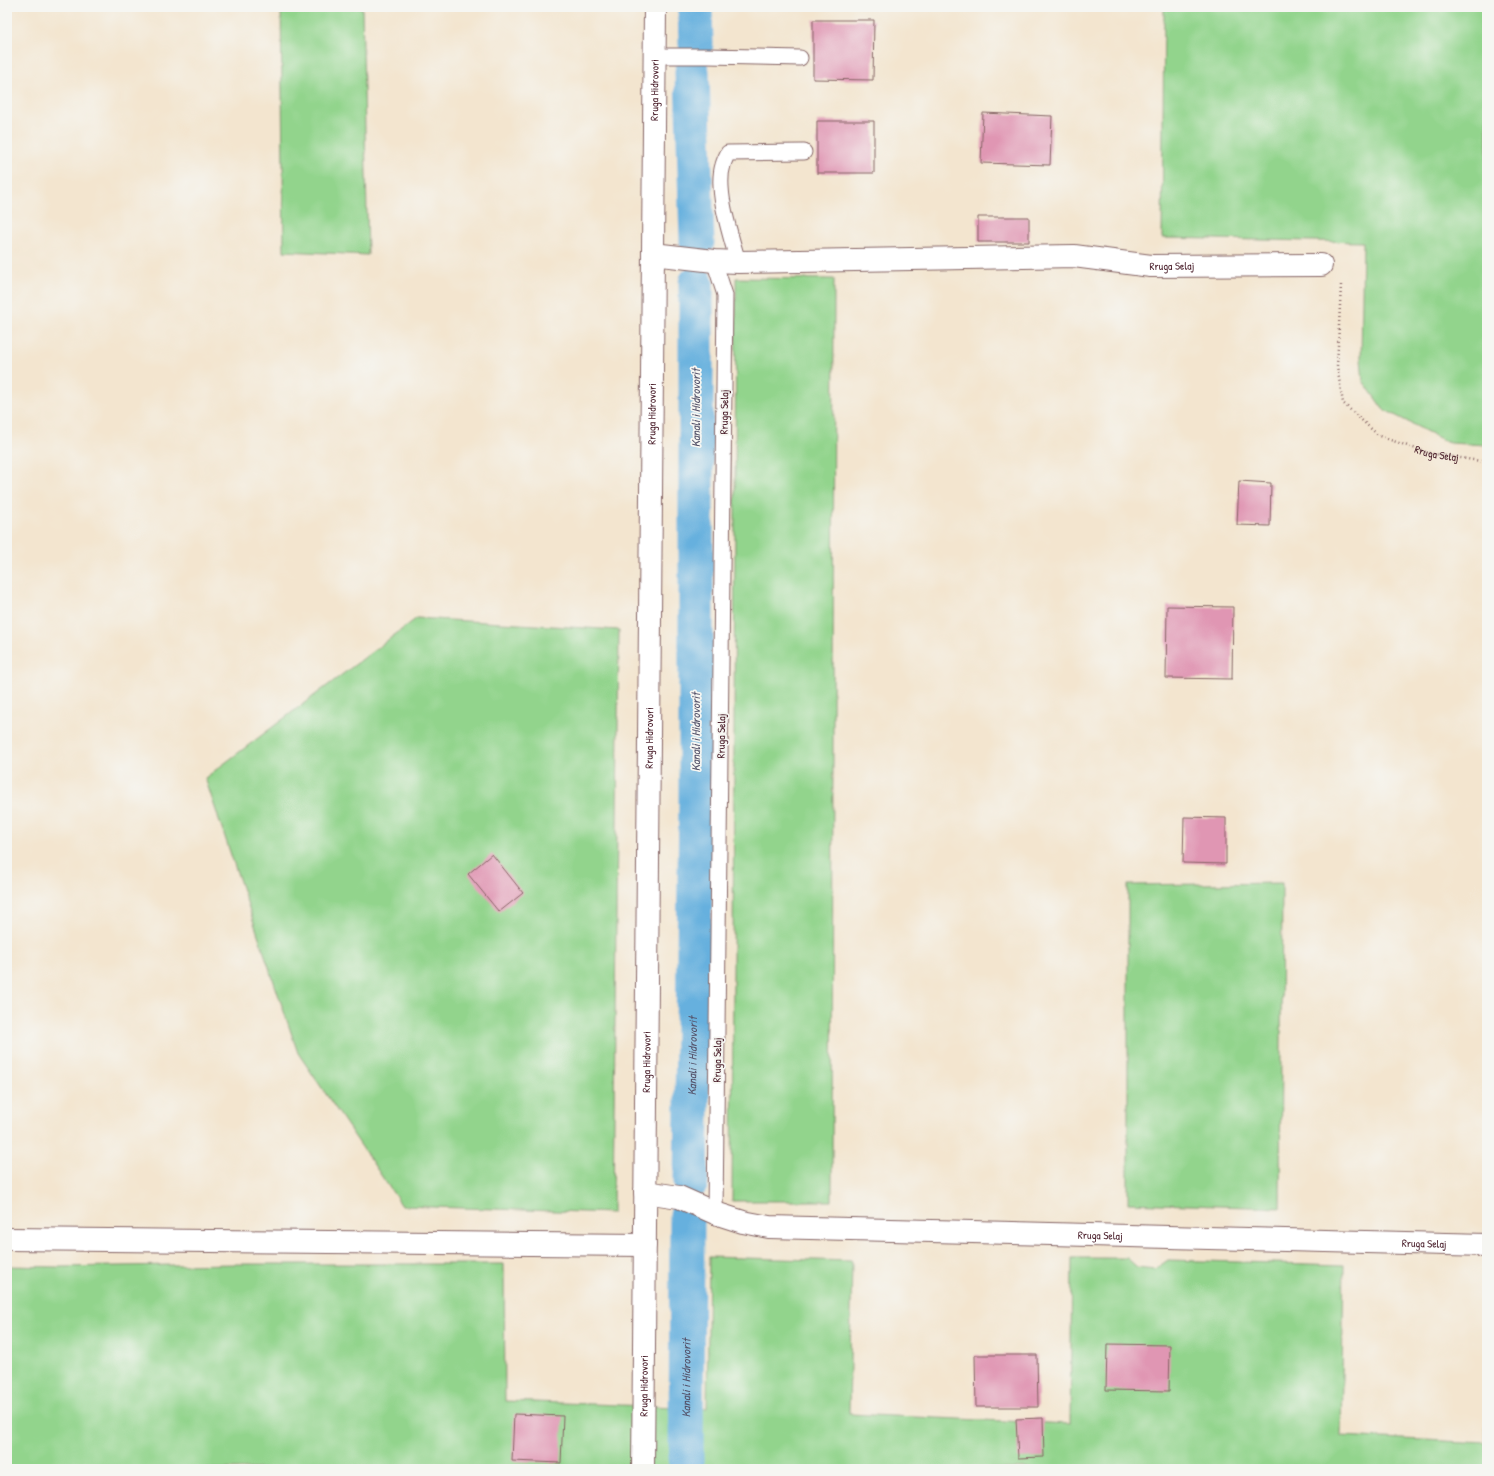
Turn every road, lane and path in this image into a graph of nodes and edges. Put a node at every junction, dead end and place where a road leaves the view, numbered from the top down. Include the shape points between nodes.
1 (655, 7) edge
2 (655, 56) junction
3 (800, 58) dead end
4 (804, 152) dead end
5 (653, 254) junction
6 (714, 261) junction
7 (738, 262) junction
8 (1321, 265) joint
9 (1487, 462) edge
10 (645, 1192) junction
11 (716, 1213) junction
12 (7, 1239) edge
13 (645, 1245) junction
14 (1487, 1245) edge
15 (643, 1469) edge

1 - 2 street, Rruga Hidrovori
2 - 3 lane
2 - 5 street, Rruga Hidrovori
4 - 7 lane via 728,154 722,165 721,186 724,214
5 - 6 street, Rruga Selaj
5 - 10 street, Rruga Hidrovori
6 - 7 street, Rruga Selaj
6 - 11 lane, Rruga Selaj via 725,295
7 - 8 street, Rruga Selaj via 1074,256 1151,266
8 - 9 path, Rruga Selaj via 1342,281 1337,366 1343,403 1379,436 1428,454
10 - 11 street, Rruga Selaj via 679,1198
10 - 13 street, Rruga Hidrovori
11 - 14 street, Rruga Selaj via 769,1227
12 - 13 street
13 - 15 street, Rruga Hidrovori

